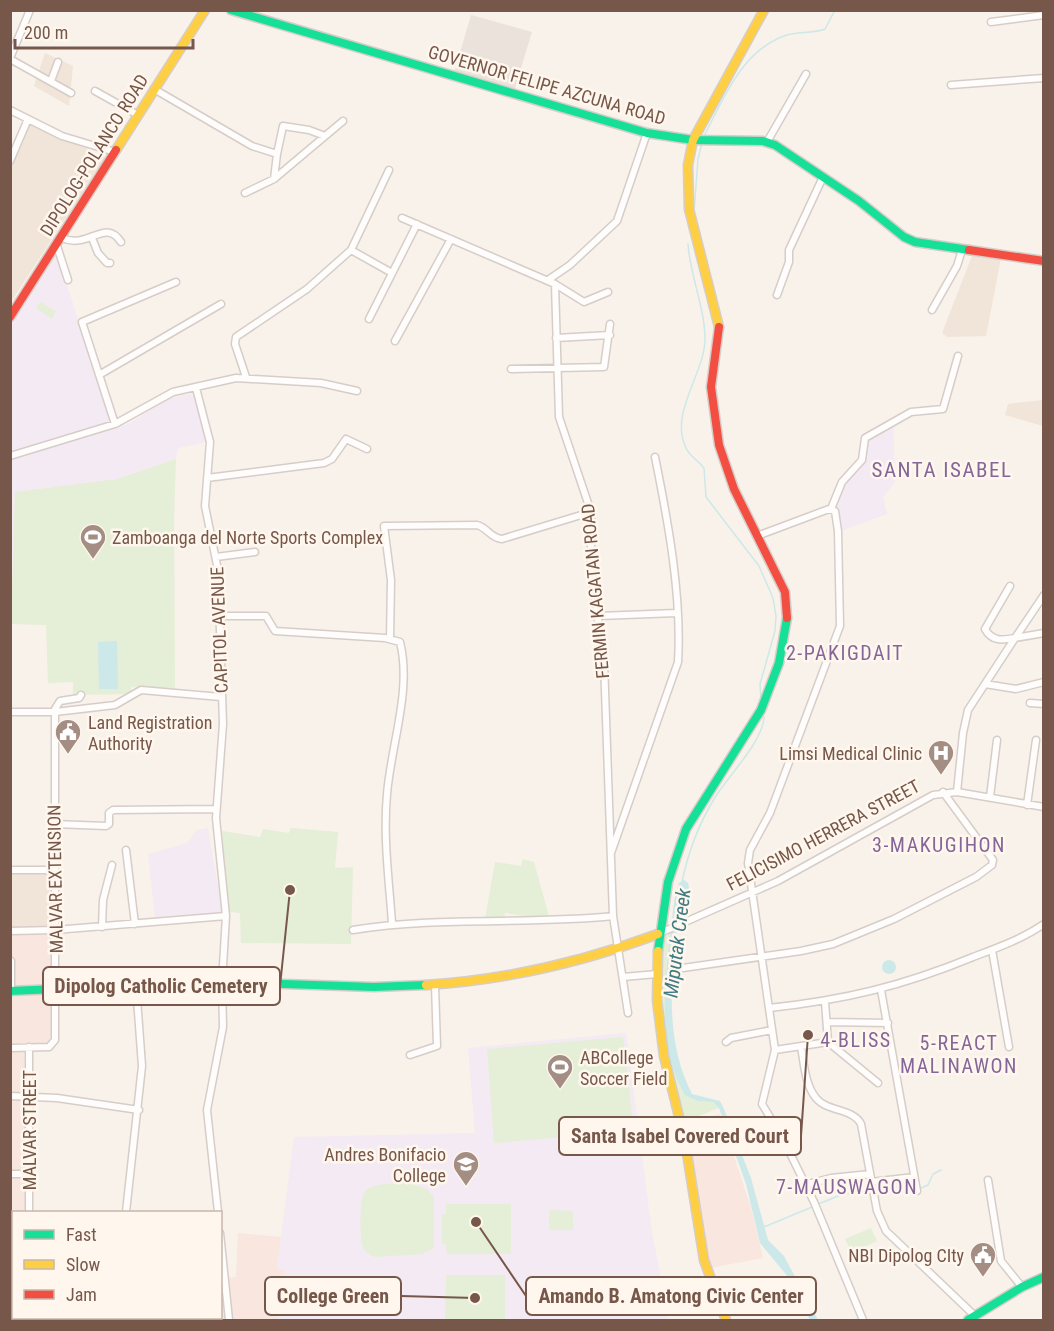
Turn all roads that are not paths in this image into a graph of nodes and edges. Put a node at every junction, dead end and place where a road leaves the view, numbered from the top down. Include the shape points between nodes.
1 (30, 10) edge
2 (205, 10) edge
3 (231, 10) edge
4 (764, 10) edge
5 (1044, 15) edge
6 (991, 22) dead end
7 (10, 58) edge
8 (58, 62) dead end
9 (806, 74) dead end
10 (1044, 78) edge
11 (51, 81) junction
12 (951, 85) dead end
13 (154, 89) junction
14 (95, 90) dead end
15 (70, 93) dead end
16 (10, 110) edge
17 (138, 115) junction
18 (28, 119) junction
19 (343, 121) dead end
20 (647, 133) junction
21 (325, 136) junction
22 (700, 140) junction
23 (767, 142) junction
24 (115, 152) junction
25 (278, 154) junction
26 (10, 161) edge
27 (389, 170) dead end
28 (823, 177) junction
29 (274, 179) junction
30 (245, 193) dead end
31 (402, 218) dead end
32 (417, 224) junction
33 (92, 238) junction
34 (451, 239) junction
35 (59, 242) junction
36 (121, 242) dead end
37 (351, 250) junction
38 (962, 250) junction
39 (1044, 261) edge
40 (110, 263) dead end
41 (392, 273) junction
42 (68, 280) dead end
43 (548, 280) junction
44 (176, 282) dead end
45 (555, 284) junction
46 (608, 292) dead end
47 (777, 295) dead end
48 (221, 304) dead end
49 (932, 310) dead end
50 (12, 312) edge
51 (369, 319) dead end
52 (610, 324) dead end
53 (610, 335) junction
54 (556, 338) junction
55 (395, 341) dead end
56 (958, 356) dead end
57 (512, 369) dead end
58 (557, 369) junction
59 (99, 375) junction
60 (246, 377) junction
61 (196, 388) junction
62 (357, 391) dead end
63 (115, 424) junction
64 (367, 449) dead end
65 (10, 456) edge
66 (655, 457) dead end
67 (207, 478) junction
68 (831, 509) junction
69 (591, 512) junction
70 (758, 536) junction
71 (255, 552) dead end
72 (216, 557) junction
73 (1010, 586) dead end
74 (1044, 595) edge
75 (676, 613) junction
76 (220, 616) junction
77 (598, 616) junction
78 (1044, 633) edge
79 (1015, 638) junction
80 (390, 639) junction
81 (1044, 682) edge
82 (985, 684) junction
83 (81, 695) dead end
84 (221, 697) junction
85 (1030, 703) dead end
86 (1044, 705) edge
87 (10, 712) edge
88 (55, 712) junction
89 (997, 740) dead end
90 (1036, 740) dead end
91 (943, 792) junction
92 (957, 792) junction
93 (990, 797) junction
94 (1027, 805) junction
95 (1044, 807) edge
96 (216, 809) junction
97 (54, 824) junction
98 (126, 850) dead end
99 (609, 856) junction
100 (112, 865) dead end
101 (10, 870) edge
102 (54, 870) junction
103 (752, 894) junction
104 (226, 916) junction
105 (613, 916) junction
106 (392, 923) junction
107 (135, 924) junction
108 (1044, 924) edge
109 (102, 927) junction
110 (55, 930) junction
111 (353, 930) dead end
112 (10, 931) edge
113 (658, 934) junction
114 (619, 950) junction
115 (992, 950) junction
116 (763, 957) junction
117 (11, 961) edge
118 (683, 968) dead end
119 (657, 974) junction
120 (623, 977) junction
121 (222, 982) junction
122 (435, 984) junction
123 (136, 986) junction
124 (56, 990) junction
125 (881, 990) junction
126 (11, 992) edge
127 (825, 1002) junction
128 (769, 1008) junction
129 (628, 1013) dead end
130 (828, 1022) junction
131 (888, 1023) junction
132 (772, 1030) junction
133 (726, 1041) dead end
134 (828, 1042) junction
135 (29, 1047) junction
136 (801, 1047) junction
137 (1009, 1047) dead end
138 (10, 1048) edge
139 (775, 1050) junction
140 (410, 1055) dead end
141 (878, 1083) dead end
142 (10, 1096) edge
143 (28, 1096) junction
144 (139, 1110) junction
145 (10, 1174) edge
146 (29, 1174) junction
147 (914, 1176) junction
148 (988, 1179) dead end
149 (871, 1181) junction
150 (804, 1185) junction
151 (917, 1191) dead end
152 (29, 1211) edge
153 (126, 1211) edge
154 (218, 1211) edge
155 (222, 1252) edge
156 (1044, 1277) edge
157 (1022, 1287) junction
158 (857, 1305) junction
159 (972, 1318) edge
160 (229, 1320) edge
161 (726, 1320) edge
162 (863, 1320) edge
163 (868, 1320) edge

1 - 7 street
2 - 13 main road, DIPOLOG-POLANCO ROAD
3 - 20 main road, GOVERNOR FELIPE AZCUNA ROAD
4 - 22 main road
5 - 6 street
7 - 11 street
8 - 11 street
9 - 23 street
10 - 12 street
11 - 15 street
13 - 17 main road, DIPOLOG-POLANCO ROAD
13 - 25 street via 252,146
14 - 17 street
16 - 18 street
17 - 24 main road, DIPOLOG-POLANCO ROAD
18 - 24 street via 62,136
18 - 26 street
19 - 21 street
20 - 22 main road, GOVERNOR FELIPE AZCUNA ROAD
20 - 43 street via 617,220 570,265
21 - 25 street via 283,126
21 - 29 street
22 - 23 main road, GOVERNOR FELIPE AZCUNA ROAD
22 - 70 main road via 686,177 687,203 693,238 718,320 711,387 714,424 733,492
23 - 28 main road, GOVERNOR FELIPE AZCUNA ROAD
24 - 35 main road, DIPOLOG-POLANCO ROAD
25 - 29 street
27 - 37 street
28 - 38 main road, GOVERNOR FELIPE AZCUNA ROAD via 904,237
28 - 47 street via 789,250 789,262
29 - 30 street
31 - 32 street
32 - 34 street
32 - 41 street
33 - 35 street
33 - 36 street via 113,231
33 - 40 street via 98,254
34 - 43 street
34 - 55 street
35 - 42 street
35 - 50 main road, DIPOLOG-POLANCO ROAD
37 - 41 street
37 - 60 street via 307,289 236,337
38 - 39 main road, GOVERNOR FELIPE AZCUNA ROAD
38 - 49 street
41 - 51 street
43 - 45 street
44 - 59 street via 82,322
45 - 46 street via 584,302
45 - 54 street, FERMIN KAGATAN ROAD
48 - 59 street
52 - 53 street
53 - 54 street
53 - 58 street via 604,367
54 - 58 street, FERMIN KAGATAN ROAD
56 - 68 street via 944,409 911,412 865,438 862,460 842,482
57 - 58 street
58 - 69 street, FERMIN KAGATAN ROAD via 561,432 580,474
59 - 63 street
60 - 61 street
60 - 62 street via 321,383
61 - 63 street via 165,395
61 - 67 street, CAPITOL AVENUE via 210,442
63 - 65 street
64 - 67 street via 346,439 332,459 324,463
66 - 75 street via 671,543
67 - 72 street, CAPITOL AVENUE via 205,506
68 - 70 street
68 - 103 street via 835,511 838,531 840,626 770,813 750,850
69 - 77 street, FERMIN KAGATAN ROAD via 591,570
69 - 80 street via 502,539 477,525 384,526 392,580
70 - 113 main road via 788,604 780,660 761,712 685,830
71 - 72 street
72 - 76 street, CAPITOL AVENUE
73 - 79 street via 985,629 1000,640
74 - 79 street
75 - 77 street
75 - 99 street via 679,641 673,680
76 - 80 street via 266,616 274,631
76 - 84 street, CAPITOL AVENUE
77 - 99 street, FERMIN KAGATAN ROAD via 604,662
78 - 79 street
79 - 82 street
80 - 106 street via 400,642 403,659 386,818
81 - 82 street via 1016,689
82 - 92 street via 965,719
83 - 88 street via 60,701
84 - 88 street via 141,690 115,705
84 - 96 street, CAPITOL AVENUE via 223,736
85 - 86 street
87 - 88 street
88 - 97 street, MALVAR EXTENSION
89 - 93 street
90 - 94 street
91 - 92 street, FELICISIMO HERRERA STREET
91 - 103 street, FELICISIMO HERRERA STREET
91 - 116 street via 991,858 992,865 905,914 843,940
92 - 93 street, FELICISIMO HERRERA STREET
93 - 94 street, FELICISIMO HERRERA STREET
94 - 95 street, FELICISIMO HERRERA STREET
96 - 97 street via 113,810 106,826
96 - 104 street, CAPITOL AVENUE
97 - 102 street, MALVAR EXTENSION
98 - 107 street
99 - 105 street, FERMIN KAGATAN ROAD
100 - 109 street via 103,900
101 - 102 street
102 - 110 street, MALVAR EXTENSION
103 - 113 street, FELICISIMO HERRERA STREET
103 - 116 street
104 - 107 street
104 - 121 street, CAPITOL AVENUE
105 - 106 street via 559,921
105 - 114 street, FERMIN KAGATAN ROAD
106 - 111 street
107 - 109 street
108 - 115 street
109 - 110 street
110 - 112 street
110 - 124 street, MALVAR EXTENSION
113 - 114 main road, FELICISIMO HERRERA STREET
113 - 119 main road
114 - 120 street, FERMIN KAGATAN ROAD
114 - 122 main road, FELICISIMO HERRERA STREET via 526,973
115 - 125 street
115 - 137 street
116 - 118 street
116 - 128 street
117 - 126 street
119 - 120 street
119 - 161 main road via 662,1042 681,1116 706,1275 712,1296
120 - 129 street, FERMIN KAGATAN ROAD
121 - 122 main road, FELICISIMO HERRERA STREET via 374,987
121 - 123 main road, FELICISIMO HERRERA STREET
121 - 154 street, CAPITOL AVENUE via 222,1041 207,1110
122 - 140 street via 437,1046
123 - 124 main road, FELICISIMO HERRERA STREET
123 - 144 street via 142,1066
124 - 126 main road, FELICISIMO HERRERA STREET
124 - 135 street, MALVAR EXTENSION via 52,1045
125 - 127 street
125 - 131 street
127 - 128 street
127 - 130 street
128 - 132 street
130 - 131 street
130 - 134 street
131 - 147 street
132 - 133 street
132 - 139 street
134 - 136 street
134 - 141 street
135 - 138 street
135 - 143 street, MALVAR STREET
136 - 139 street
136 - 149 street via 807,1080 816,1098 824,1106 858,1119
139 - 150 street via 762,1104
142 - 143 street
143 - 144 street
143 - 146 street, MALVAR STREET
144 - 153 street
145 - 146 street
146 - 152 street, MALVAR STREET
147 - 149 street
147 - 151 street
148 - 157 street via 1001,1261
149 - 150 street via 831,1178
149 - 159 street via 886,1231
150 - 158 street
155 - 160 street
156 - 157 main road
157 - 159 main road
158 - 162 street
158 - 163 street

